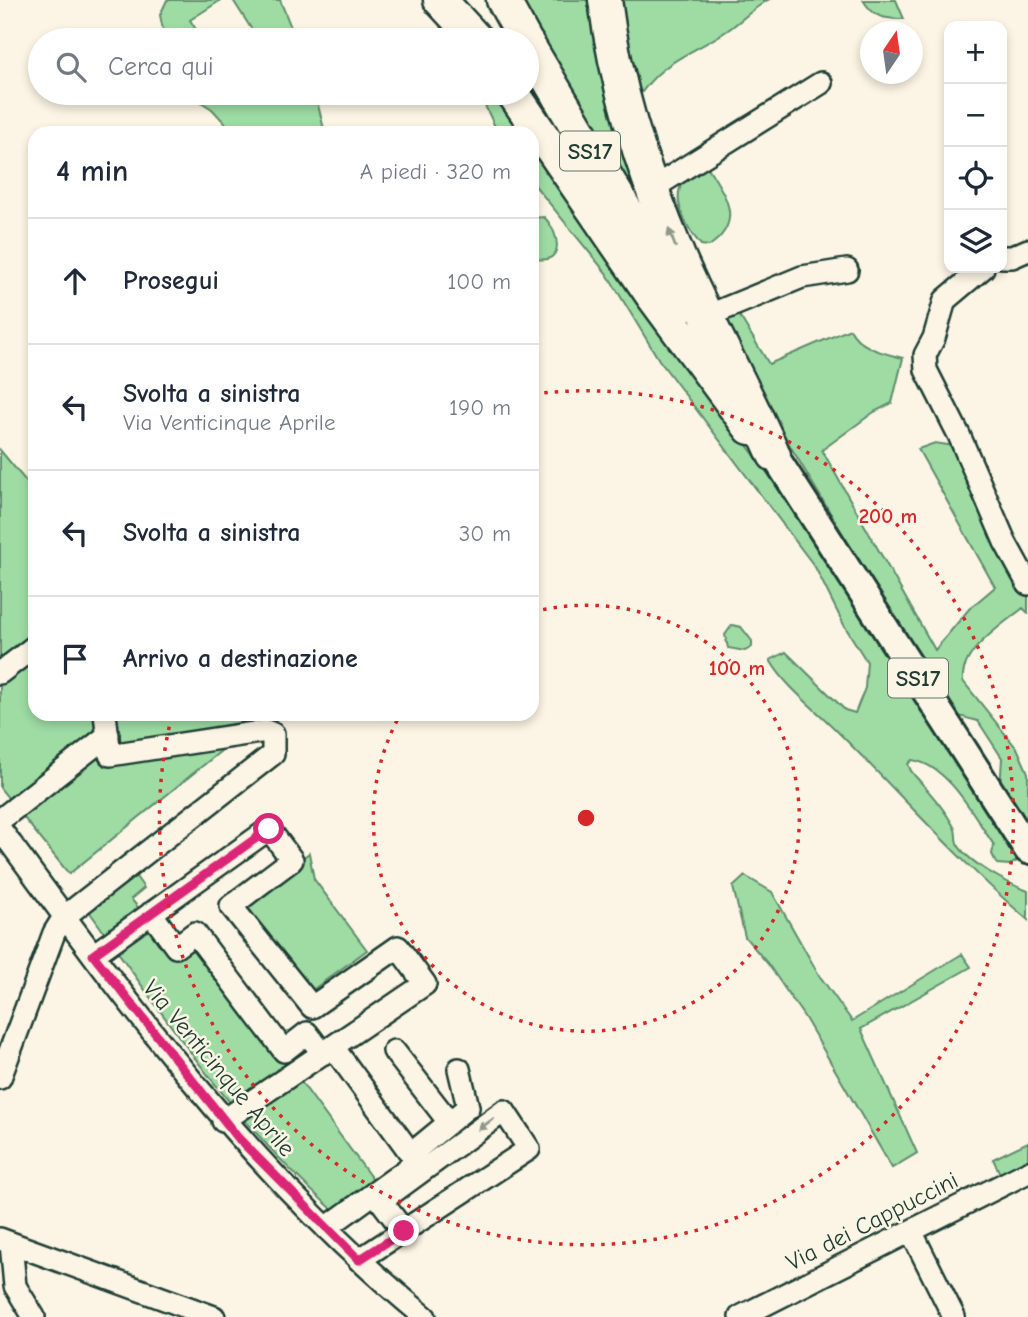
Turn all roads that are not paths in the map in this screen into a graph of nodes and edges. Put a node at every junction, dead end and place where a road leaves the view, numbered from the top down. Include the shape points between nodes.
1 (440, 0) edge
2 (453, 0) edge
3 (480, 0) edge
4 (503, 0) edge
5 (605, 0) edge
6 (467, 28) edge
7 (470, 28) edge
8 (495, 28) edge
9 (518, 28) edge
10 (539, 64) edge
11 (821, 83) dead end
12 (539, 104) edge
13 (521, 105) edge
14 (536, 126) edge
15 (539, 130) edge
16 (653, 188) junction
17 (1028, 250) edge
18 (1007, 257) edge
19 (847, 270) dead end
20 (977, 273) edge
21 (707, 316) junction
22 (736, 395) junction
23 (774, 455) junction
24 (1028, 584) edge
25 (28, 651) edge
26 (0, 673) edge
27 (106, 721) edge
28 (108, 736) junction
29 (0, 820) edge
30 (0, 830) edge
31 (1028, 850) edge
32 (151, 913) junction
33 (64, 917) junction
34 (93, 955) junction
35 (328, 1050) junction
36 (394, 1051) dead end
37 (459, 1069) dead end
38 (0, 1078) edge
39 (223, 1121) junction
40 (449, 1122) junction
41 (412, 1153) junction
42 (1028, 1172) edge
43 (326, 1228) junction
44 (404, 1231) junction
45 (911, 1231) junction
46 (6, 1241) edge
47 (359, 1260) junction
48 (34, 1317) edge
49 (214, 1317) edge
50 (425, 1317) edge
51 (740, 1317) edge
52 (954, 1317) edge

1 - 6 highway
2 - 7 highway
3 - 8 highway
4 - 9 highway, SS17
5 - 16 highway via 622,89
10 - 22 highway, SS17
11 - 16 street
12 - 22 highway, SS17 via 660,291
13 - 14 highway
15 - 23 highway via 732,408
21 -> 16 highway
17 - 18 street
19 - 21 street via 802,277
20 - 24 street via 945,300 925,355 926,370
21 - 23 highway
22 - 23 highway, SS17
23 - 31 main road, SS17
25 - 26 street
27 - 28 street
28 - 29 street
28 - 33 street via 110,755 266,731 273,734 274,744 273,754 258,768
30 - 33 street, Via Venticinque Aprile
32 - 34 street
32 - 35 street via 176,947 195,933 284,1051 307,1034
32 - 35 street via 269,829 292,860 231,906 312,1007 398,947 425,984
33 - 34 street, Via Venticinque Aprile
33 - 38 street
34 - 39 street, Via Venticinque Aprile
35 - 39 street
35 - 41 street
36 - 40 street
37 - 40 street via 468,1107
39 - 43 street, Via Venticinque Aprile
40 - 41 street
41 - 43 street via 417,1161
42 - 45 street, Via dei Cappuccini
43 - 47 street, Via Venticinque Aprile
44 -> 44 street via 529,1149 504,1111 381,1201
44 - 47 street
45 - 51 street, Via dei Cappuccini
45 - 52 street
46 - 48 street via 15,1286
46 - 49 street
47 - 50 street, Via Venticinque Aprile

